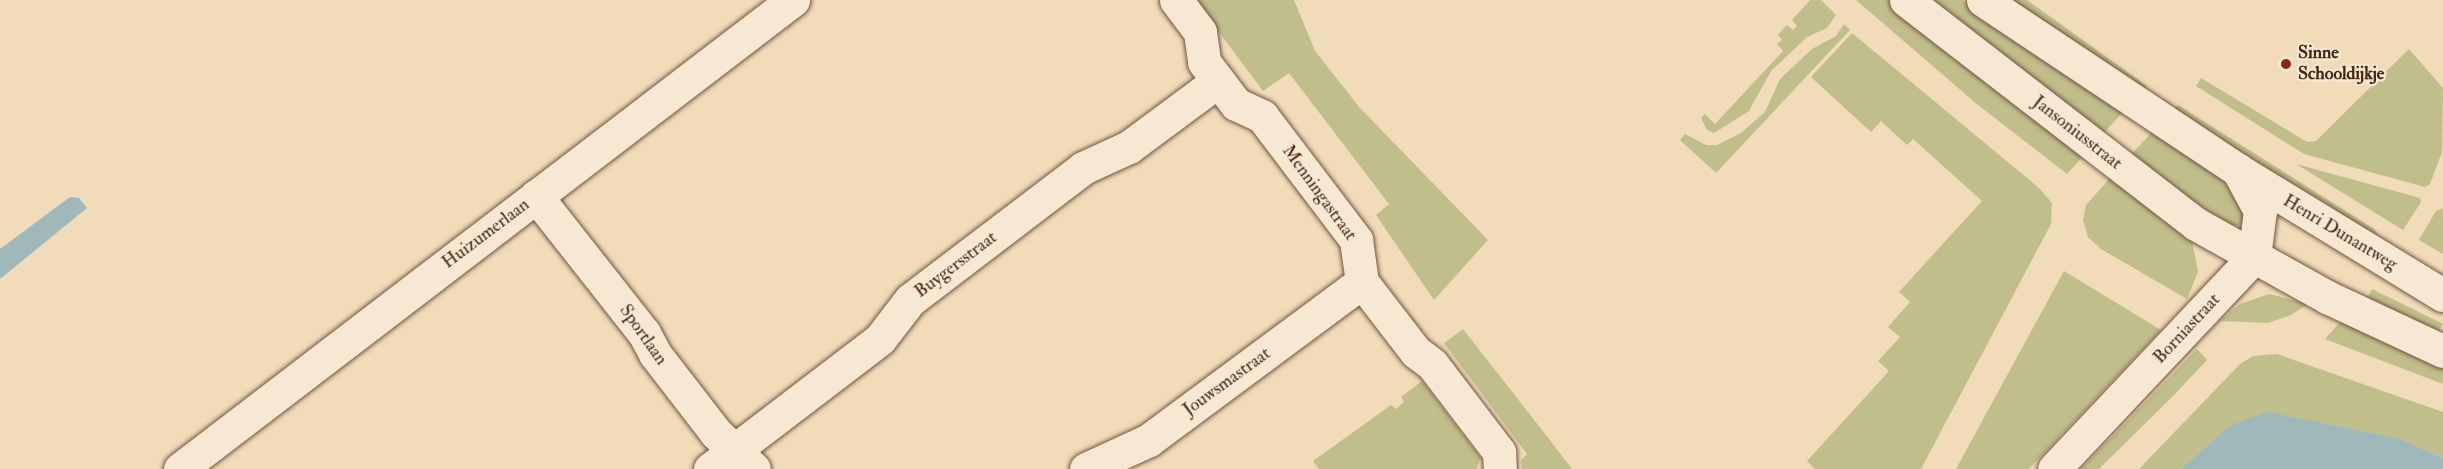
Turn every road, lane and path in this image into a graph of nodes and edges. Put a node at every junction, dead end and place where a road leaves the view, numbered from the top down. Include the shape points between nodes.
1 (793, 0) edge
2 (1176, 0) edge
3 (1906, 0) edge
4 (1983, 0) edge
5 (1218, 81) junction
6 (2238, 170) junction
7 (536, 196) junction
8 (2254, 257) junction
9 (1362, 282) junction
10 (2443, 295) edge
11 (2443, 351) edge
12 (1499, 460) edge
13 (733, 463) edge
14 (180, 469) edge
15 (1086, 469) edge
16 (2054, 469) edge

1 - 7 street, Huizumerlaan
2 - 5 street, Menningastraat via 1200,32 1204,62
3 - 8 street, Jansoniusstraat via 2196,224
4 - 6 street
5 - 9 street, Menningastraat via 1236,104 1262,116 1356,240
5 - 13 street, Buygersstraat via 1129,147 1083,168 910,300 880,339
6 - 8 street via 2260,211
6 - 10 street, Henri Dunantweg
7 - 13 street, Sportlaan via 644,333
7 - 14 street, Huizumerlaan
8 - 11 street via 2327,297
8 - 16 street, Borniastraat
9 - 12 street, Menningastraat via 1416,352 1432,364
9 - 15 street, Jouwsmastraat via 1149,440

